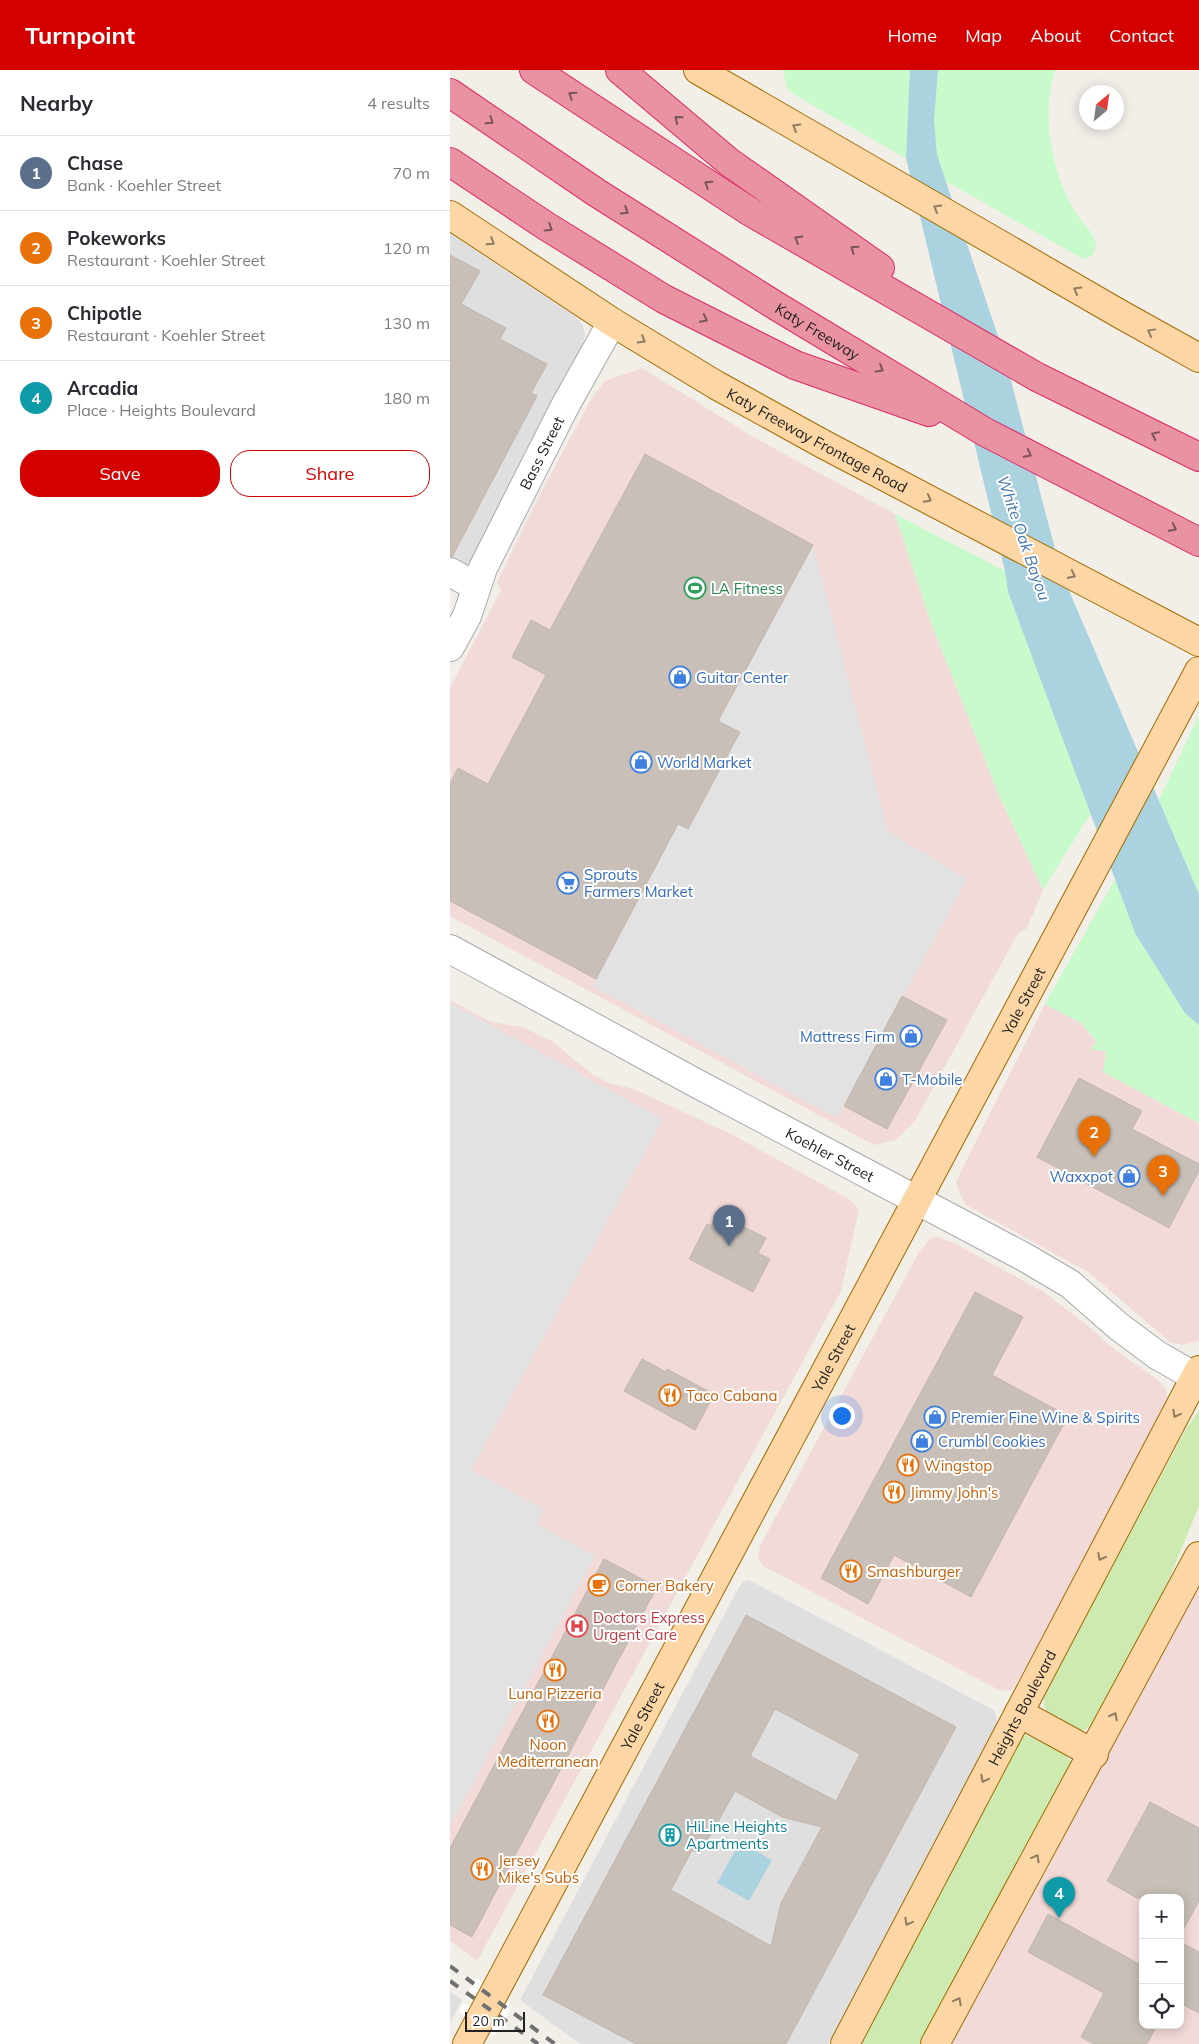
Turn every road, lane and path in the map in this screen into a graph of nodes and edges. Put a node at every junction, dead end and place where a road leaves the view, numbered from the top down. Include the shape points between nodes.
1 (534, 70) edge
2 (620, 70) edge
3 (702, 72) edge
4 (450, 93) edge
5 (450, 162) edge
6 (450, 215) edge
7 (612, 322) junction
8 (1199, 358) edge
9 (1037, 377) junction
10 (985, 432) junction
11 (1199, 457) edge
12 (1199, 542) edge
13 (450, 572) edge
14 (475, 586) junction
15 (1199, 642) edge
16 (450, 647) edge
17 (1199, 671) edge
18 (450, 949) edge
19 (918, 1201) junction
20 (1198, 1375) edge
21 (1199, 1556) edge
22 (1019, 1713) junction
23 (1094, 1754) junction
24 (467, 2044) edge
25 (844, 2044) edge
26 (935, 2044) edge

9 -> 1 highway via 749,211
9 -> 2 highway via 729,162
8 -> 3 main road
4 -> 10 highway, Katy Freeway via 596,192 778,308
5 -> 10 highway via 664,299 795,365
6 -> 7 main road, Katy Freeway Frontage Road
7 - 14 street, Bass Street
7 -> 15 main road, Katy Freeway Frontage Road via 823,444
11 -> 9 highway
10 -> 12 highway, Katy Freeway
13 - 14 street
14 - 16 street, Bass Street via 467,616
17 - 19 main road, Yale Street
18 - 19 street, Koehler Street
19 - 20 street, Koehler Street via 1070,1284 1150,1350
19 - 24 main road, Yale Street
20 -> 22 main road, Heights Boulevard
23 -> 21 main road
22 - 23 main road
22 -> 25 main road, Heights Boulevard
26 -> 23 main road

